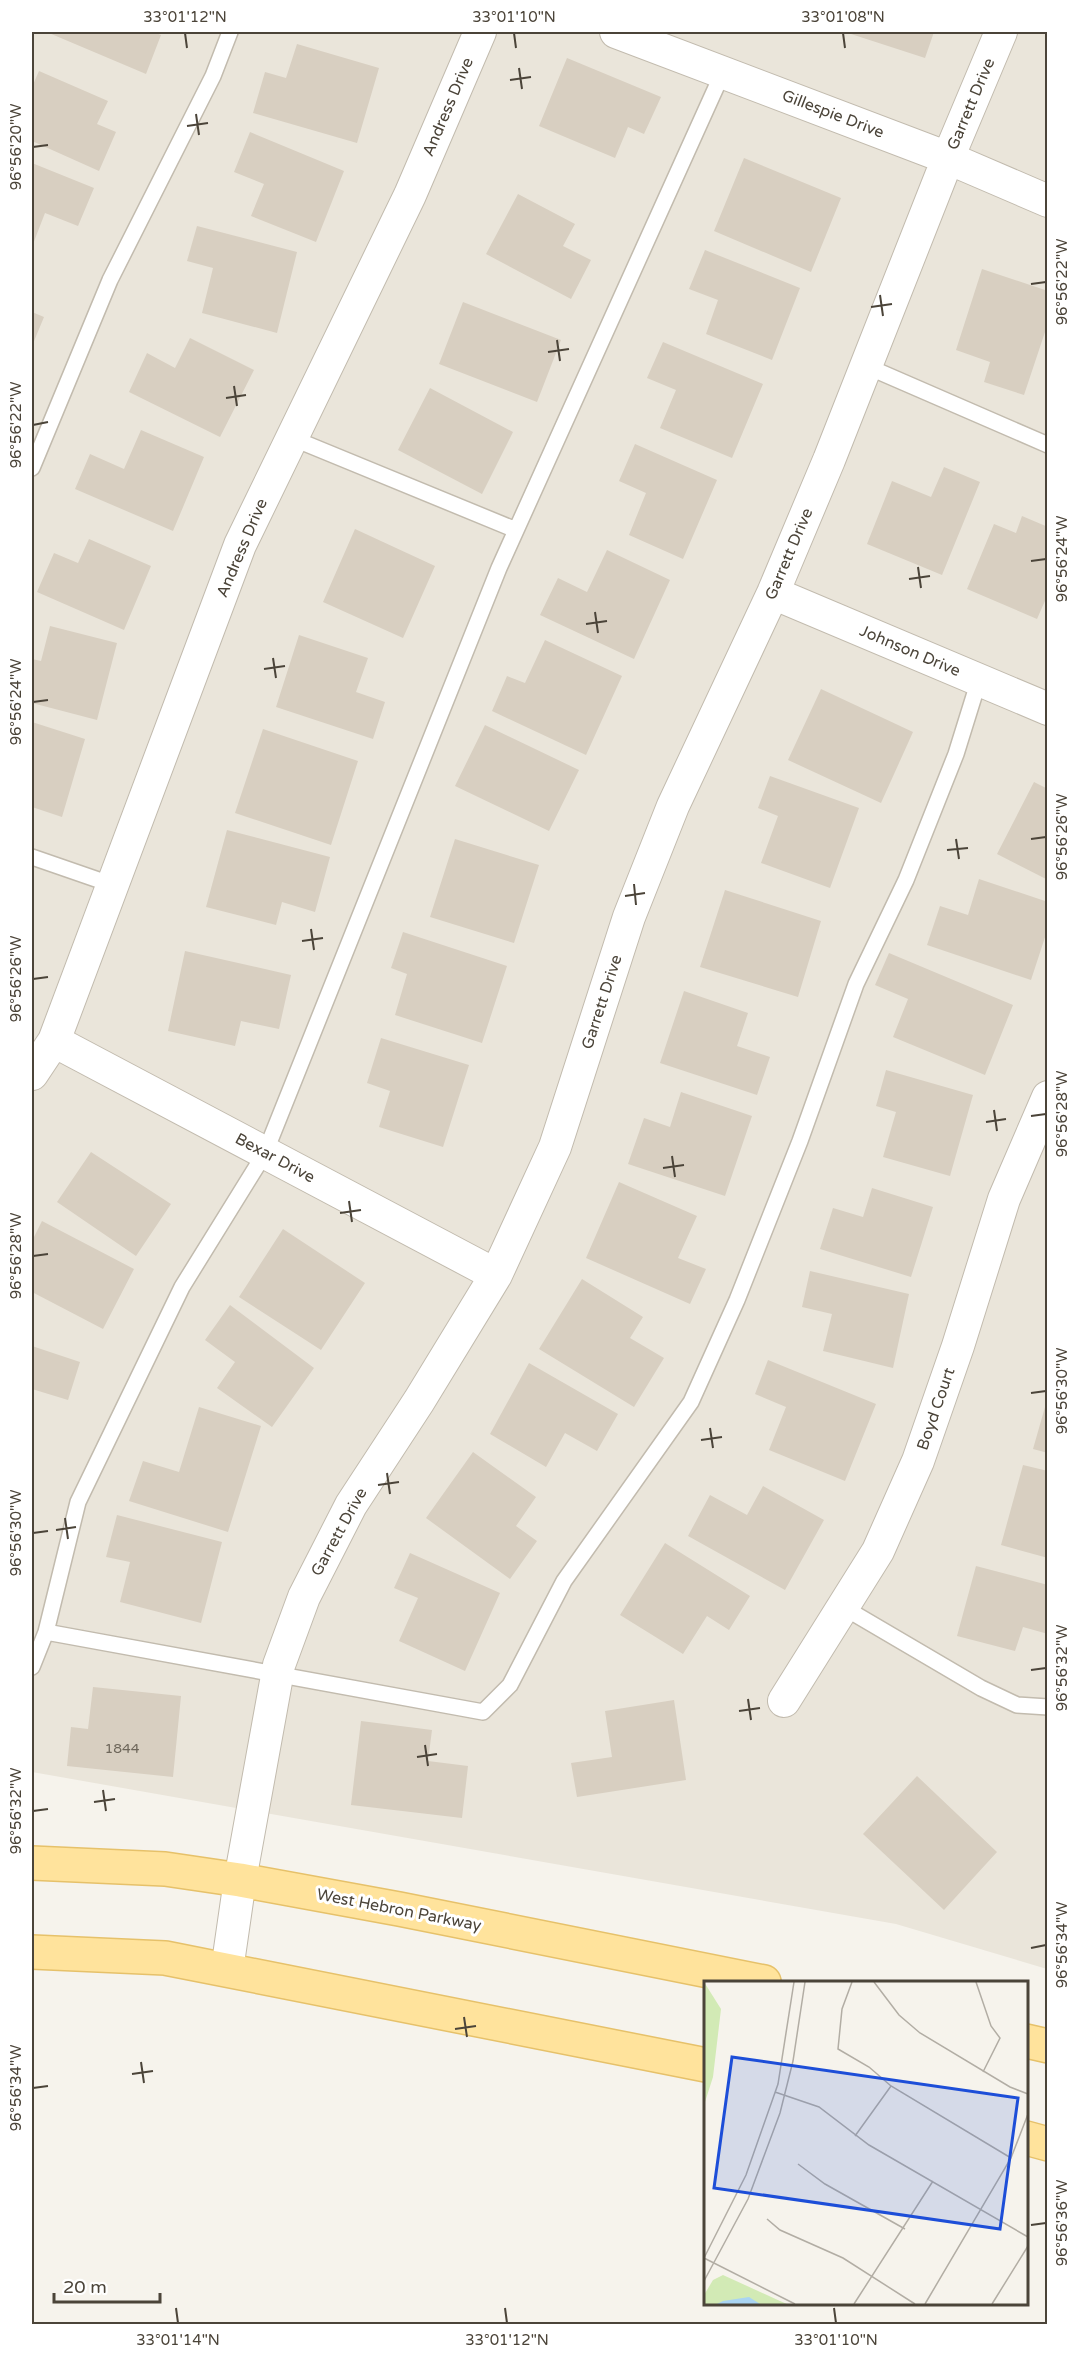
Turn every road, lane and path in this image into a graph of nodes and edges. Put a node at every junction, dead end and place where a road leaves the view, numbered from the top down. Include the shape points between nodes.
1 (230, 32) edge
2 (480, 32) edge
3 (616, 32) edge
4 (1001, 32) edge
5 (723, 72) junction
6 (948, 158) junction
7 (1047, 201) edge
8 (866, 366) junction
9 (292, 438) junction
10 (1047, 445) edge
11 (32, 468) edge
12 (516, 530) junction
13 (773, 593) junction
14 (979, 680) junction
15 (1047, 709) edge
16 (32, 857) edge
17 (113, 885) junction
18 (54, 1041) junction
19 (32, 1074) edge
20 (1047, 1097) edge
21 (265, 1153) junction
22 (496, 1275) junction
23 (843, 1607) junction
24 (46, 1632) junction
25 (32, 1667) edge
26 (277, 1675) junction
27 (784, 1701) dead end
28 (1047, 1707) edge
29 (32, 1863) edge
30 (240, 1880) junction
31 (32, 1952) edge
32 (227, 1970) junction
33 (754, 1981) edge
34 (1028, 2041) edge
35 (1047, 2046) edge
36 (704, 2065) edge
37 (1028, 2139) edge
38 (1047, 2144) edge

1 - 11 lane via 213,76 110,280
2 - 9 street, Andress Drive via 410,195
3 - 5 street, Gillespie Drive
4 - 6 street, Garrett Drive
5 - 6 street, Gillespie Drive
5 - 12 lane
6 - 7 street, Gillespie Drive
6 - 8 street, Garrett Drive
8 - 10 lane
8 - 13 street, Garrett Drive
9 - 12 lane
9 - 17 street, Andress Drive via 240,545
12 - 21 lane
13 - 14 street, Johnson Drive
13 - 22 street, Garrett Drive via 673,806 629,917 555,1147
14 - 15 street, Johnson Drive
14 - 26 lane via 952,764 906,880 856,984 746,1279 691,1402 564,1581 510,1685 483,1712
16 - 17 lane
17 - 18 street, Andress Drive
18 - 19 street, Andress Drive
18 - 21 street, Bexar Drive
20 - 23 street, Boyd Court via 1004,1199 918,1461 878,1551
21 - 22 street, Bexar Drive
21 - 24 lane via 182,1287 78,1502
22 - 26 street, Garrett Drive via 351,1505 304,1597
23 - 27 street, Boyd Court
23 - 28 lane via 981,1688 1017,1705
24 - 25 lane
24 - 26 lane
26 - 30 street, Garrett Drive
29 - 30 main road, West Hebron Parkway via 165,1869
30 - 32 street, Garrett Drive
30 - 33 main road, West Hebron Parkway
31 - 32 main road via 165,1958
32 - 36 main road
34 - 35 main road
37 - 38 main road

